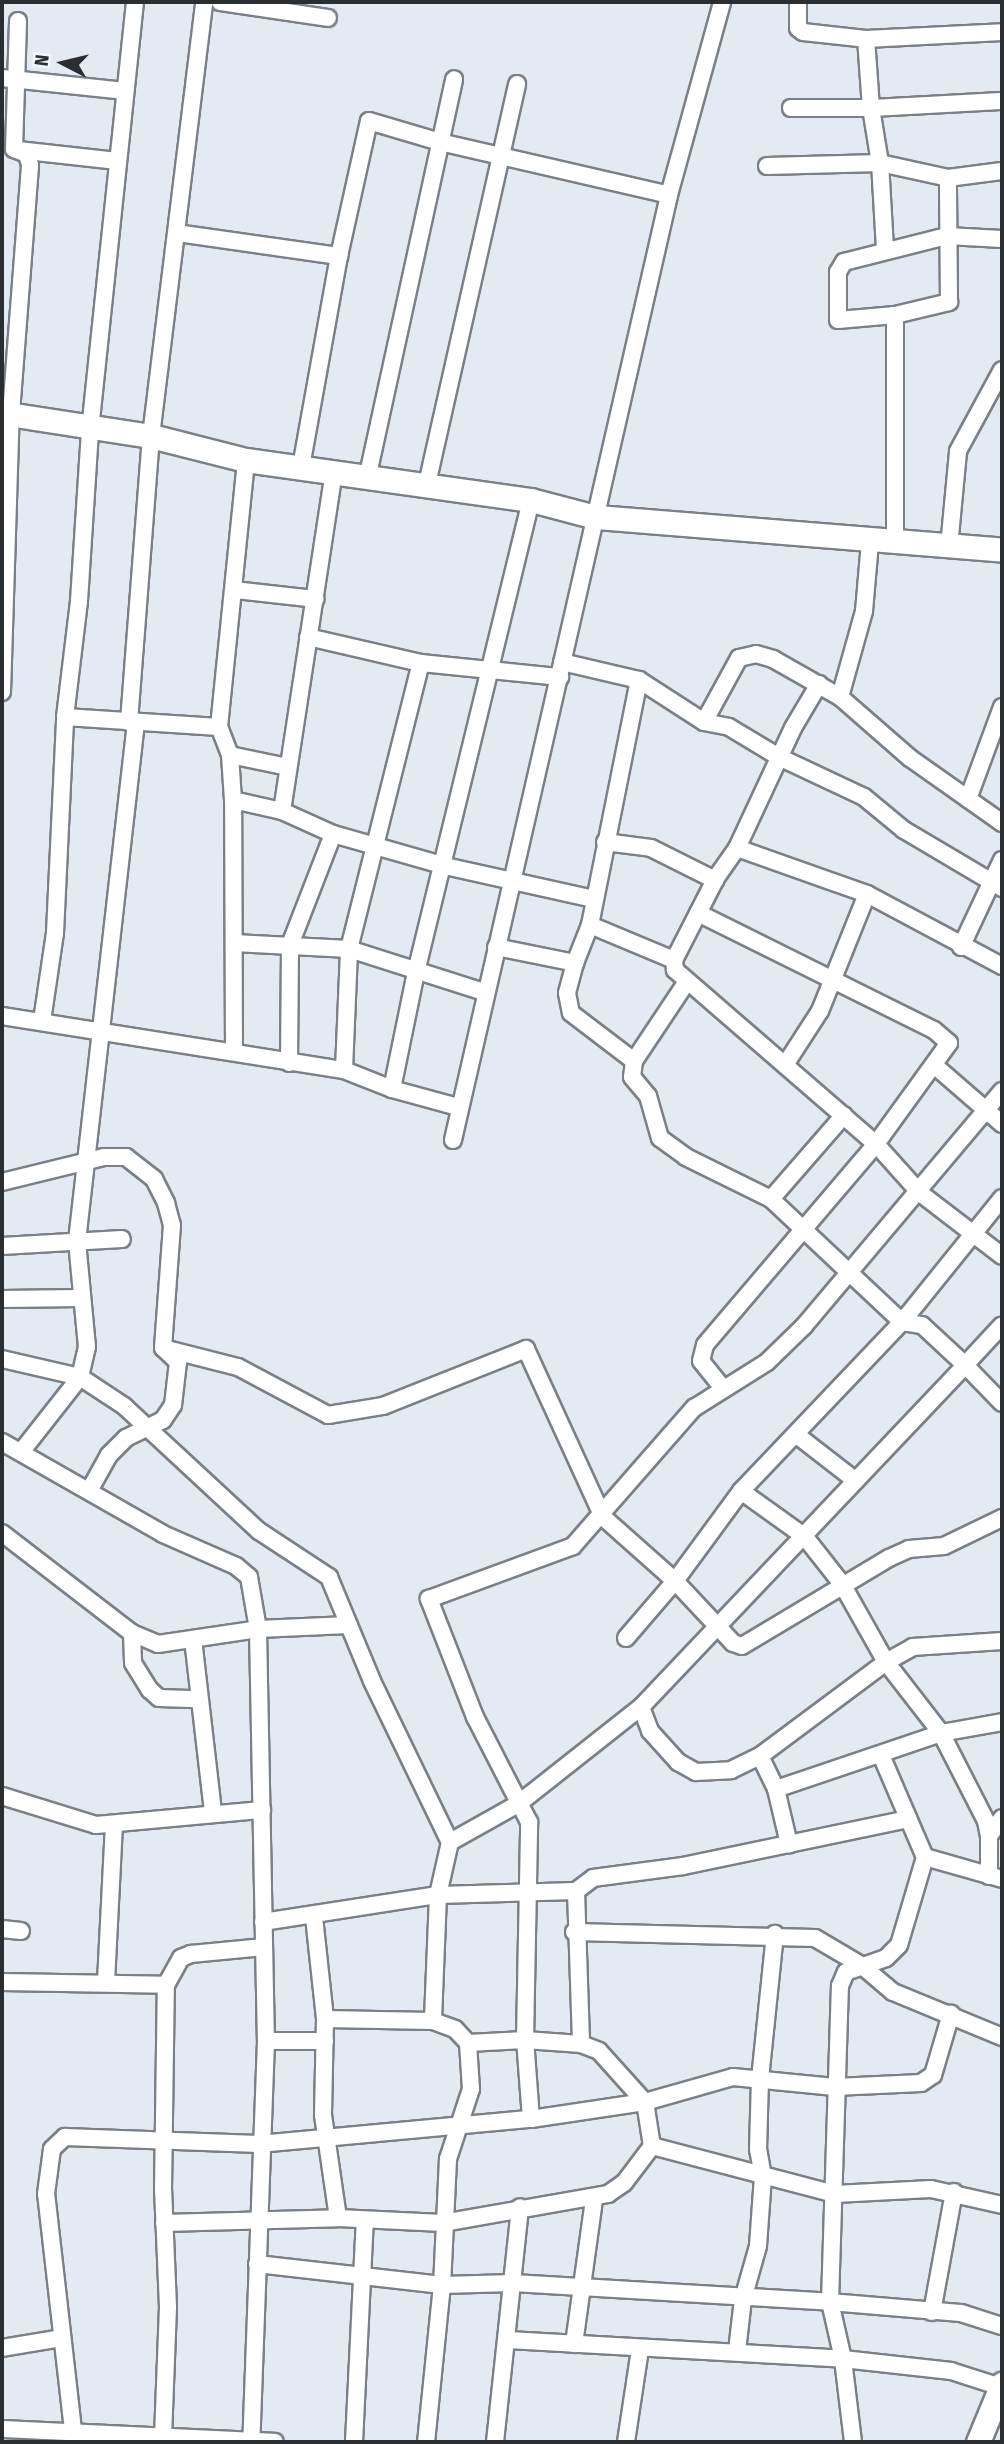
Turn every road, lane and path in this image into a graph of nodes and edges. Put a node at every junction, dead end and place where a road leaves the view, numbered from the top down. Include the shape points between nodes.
1 (135, 2) edge
2 (204, 2) edge
3 (220, 2) edge
4 (722, 2) edge
5 (797, 2) edge
6 (328, 18) dead end
7 (18, 21) dead end
8 (1002, 32) edge
9 (866, 39) junction
10 (9, 79) edge
11 (454, 79) dead end
12 (517, 84) dead end
13 (125, 91) junction
14 (1002, 101) edge
15 (791, 108) dead end
16 (871, 108) junction
17 (440, 142) junction
18 (13, 149) junction
19 (501, 155) junction
20 (117, 161) junction
21 (880, 163) junction
22 (767, 166) dead end
23 (1002, 171) edge
24 (948, 178) junction
25 (669, 195) junction
26 (177, 233) junction
27 (947, 236) junction
28 (1002, 239) edge
29 (885, 249) junction
30 (339, 256) junction
31 (895, 315) junction
32 (1002, 370) edge
33 (6, 413) edge
34 (90, 430) junction
35 (151, 436) junction
36 (246, 460) junction
37 (301, 467) junction
38 (334, 473) junction
39 (366, 479) junction
40 (427, 484) junction
41 (531, 500) junction
42 (596, 517) junction
43 (870, 542) junction
44 (895, 544) junction
45 (949, 547) junction
46 (1002, 550) edge
47 (235, 590) junction
48 (315, 599) junction
49 (308, 637) junction
50 (421, 663) junction
51 (493, 669) junction
52 (561, 670) junction
53 (639, 680) junction
54 (819, 684) junction
55 (2, 692) edge
56 (841, 697) junction
57 (1002, 707) edge
58 (65, 717) junction
59 (133, 722) junction
60 (704, 722) junction
61 (219, 727) junction
62 (230, 755) junction
63 (779, 757) junction
64 (288, 767) junction
65 (968, 799) junction
66 (233, 800) junction
67 (282, 811) junction
68 (1002, 823) edge
69 (333, 834) junction
70 (605, 842) junction
71 (378, 845) junction
72 (737, 848) junction
73 (1002, 860) edge
74 (445, 866) junction
75 (715, 880) junction
76 (511, 881) junction
77 (997, 884) edge
78 (867, 894) junction
79 (594, 899) junction
80 (698, 913) junction
81 (590, 925) junction
82 (234, 943) junction
83 (290, 945) junction
84 (496, 947) junction
85 (961, 947) junction
86 (349, 950) junction
87 (674, 960) junction
88 (575, 963) junction
89 (1002, 965) edge
90 (416, 972) junction
91 (832, 978) junction
92 (686, 983) junction
93 (484, 992) junction
94 (2, 1016) edge
95 (43, 1021) junction
96 (103, 1033) junction
97 (234, 1052) junction
98 (634, 1061) junction
99 (289, 1063) junction
100 (786, 1065) junction
101 (934, 1065) junction
102 (344, 1070) junction
103 (391, 1089) junction
104 (1002, 1091) edge
105 (458, 1107) junction
106 (986, 1107) junction
107 (844, 1115) junction
108 (1002, 1124) edge
109 (453, 1140) dead end
110 (876, 1144) junction
111 (85, 1165) junction
112 (2, 1182) edge
113 (919, 1193) junction
114 (1002, 1198) edge
115 (771, 1199) junction
116 (802, 1227) junction
117 (974, 1235) junction
118 (121, 1239) dead end
119 (77, 1241) junction
120 (2, 1246) edge
121 (1002, 1256) edge
122 (850, 1275) junction
123 (81, 1298) junction
124 (2, 1299) edge
125 (902, 1322) junction
126 (1002, 1325) edge
127 (163, 1348) junction
128 (2, 1359) edge
129 (965, 1365) junction
130 (80, 1377) junction
131 (723, 1388) junction
132 (1002, 1403) edge
133 (152, 1428) junction
134 (798, 1436) junction
135 (2, 1442) edge
136 (21, 1452) junction
137 (856, 1482) junction
138 (89, 1491) junction
139 (741, 1491) junction
140 (603, 1517) junction
141 (1002, 1518) edge
142 (2, 1532) edge
143 (805, 1537) junction
144 (675, 1581) junction
145 (842, 1584) junction
146 (719, 1624) junction
147 (349, 1625) junction
148 (258, 1629) junction
149 (132, 1633) junction
150 (626, 1637) dead end
151 (193, 1639) junction
152 (1002, 1641) edge
153 (886, 1662) junction
154 (197, 1699) junction
155 (641, 1707) junction
156 (1002, 1722) edge
157 (941, 1733) junction
158 (881, 1755) junction
159 (760, 1756) junction
160 (776, 1789) junction
161 (2, 1796) edge
162 (519, 1804) junction
163 (262, 1810) junction
164 (213, 1812) junction
165 (1002, 1818) edge
166 (908, 1819) junction
167 (114, 1824) junction
168 (989, 1836) junction
169 (450, 1842) junction
170 (789, 1844) junction
171 (925, 1857) junction
172 (996, 1878) edge
173 (527, 1890) junction
174 (576, 1891) junction
175 (438, 1895) junction
176 (314, 1917) junction
177 (263, 1922) junction
178 (2, 1929) edge
179 (21, 1931) dead end
180 (574, 1932) junction
181 (775, 1934) junction
182 (264, 1947) junction
183 (861, 1965) junction
184 (2, 1982) edge
185 (106, 1982) junction
186 (166, 1986) junction
187 (951, 2014) junction
188 (325, 2019) junction
189 (432, 2021) junction
190 (1002, 2036) edge
191 (266, 2040) junction
192 (525, 2040) junction
193 (325, 2041) junction
194 (468, 2043) junction
195 (581, 2044) junction
196 (760, 2080) junction
197 (835, 2087) junction
198 (645, 2102) junction
199 (531, 2119) junction
200 (459, 2127) junction
201 (325, 2136) junction
202 (164, 2143) junction
203 (259, 2144) junction
204 (652, 2146) junction
205 (763, 2177) junction
206 (954, 2192) junction
207 (835, 2194) junction
208 (594, 2199) junction
209 (1002, 2205) edge
210 (520, 2207) junction
211 (338, 2218) junction
212 (365, 2220) junction
213 (259, 2222) junction
214 (164, 2223) junction
215 (443, 2223) junction
216 (257, 2264) junction
217 (363, 2273) junction
218 (513, 2283) junction
219 (442, 2285) junction
220 (581, 2288) junction
221 (743, 2299) junction
222 (830, 2302) junction
223 (933, 2312) junction
224 (1002, 2326) edge
225 (62, 2338) junction
226 (508, 2340) junction
227 (574, 2344) junction
228 (2, 2348) edge
229 (640, 2349) junction
230 (737, 2351) junction
231 (843, 2358) junction
232 (1002, 2385) edge
233 (2, 2429) edge
234 (73, 2430) junction
235 (163, 2437) junction
236 (251, 2441) edge
237 (275, 2442) edge
238 (354, 2442) edge
239 (426, 2442) edge
240 (495, 2442) edge
241 (626, 2442) edge
242 (853, 2442) edge
243 (978, 2442) edge

1 - 13 street
2 - 26 street
3 - 6 street
4 - 25 street
5 - 9 street via 798,28 803,32
7 - 10 street
8 - 9 street
9 - 16 street
10 - 13 street
10 - 18 street
11 - 17 street
12 - 19 street
13 - 20 street
14 - 16 street
15 - 16 street
16 - 21 street
17 - 19 street
17 - 30 street via 369,121
17 - 39 street
18 - 20 street
18 - 33 street via 27,155 30,165
19 - 25 street
19 - 40 street
20 - 34 street
21 - 22 street
21 - 24 street
21 - 29 street
23 - 24 street
24 - 27 street
25 - 42 street
26 - 30 street
26 - 35 street
27 - 28 street
27 - 29 street
27 - 31 street via 949,302
29 - 31 street via 844,262 838,272 838,320
30 - 37 street
31 - 44 street
32 - 45 street via 958,451
33 - 34 street
33 - 55 street
34 - 35 street
34 - 58 street via 79,600
35 - 36 street
35 - 59 street
36 - 37 street
36 - 47 street
37 - 38 street
38 - 39 street
38 - 48 street
39 - 40 street
40 - 41 street
41 - 42 street
41 - 51 street
42 - 43 street
42 - 52 street
43 - 44 street
43 - 56 street via 864,611
44 - 45 street
45 - 46 street
47 - 48 street
47 - 61 street
48 - 49 street
49 - 50 street
49 - 64 street
50 - 51 street
50 - 71 street
51 - 52 street
51 - 74 street
52 - 53 street
52 - 76 street
53 - 60 street
53 - 70 street
54 - 56 street
54 - 60 street via 772,659 747,654 739,658
54 - 63 street
56 - 65 street via 910,758
57 - 65 street
58 - 59 street
58 - 95 street via 55,933
59 - 61 street
59 - 96 street
60 - 63 street via 729,727
61 - 62 street
62 - 64 street
62 - 66 street
63 - 72 street
63 - 77 street via 864,797 904,830
64 - 67 street
65 - 68 street
66 - 67 street
66 - 82 street
67 - 69 street
69 - 71 street
69 - 83 street
70 - 75 street via 651,848
70 - 79 street
71 - 74 street
71 - 86 street
72 - 75 street
72 - 78 street
73 - 77 street
74 - 76 street
74 - 90 street
75 - 80 street
76 - 79 street
76 - 84 street
77 - 85 street
78 - 85 street
78 - 91 street
79 - 81 street
80 - 87 street
80 - 91 street
81 - 87 street
81 - 88 street
82 - 83 street
82 - 97 street
83 - 86 street
83 - 99 street
84 - 88 street
84 - 93 street
85 - 89 street
86 - 90 street
86 - 102 street
87 - 92 street
88 - 98 street via 567,993 571,1013
90 - 93 street
90 - 103 street
91 - 100 street via 820,1011
91 - 101 street via 944,1036 946,1052
92 - 98 street
92 - 100 street
93 - 105 street
94 - 95 street
95 - 96 street
96 - 97 street
96 - 111 street
97 - 99 street
98 - 115 street via 632,1077 649,1096 660,1138 686,1157
99 - 102 street
100 - 107 street
101 - 106 street
101 - 110 street
102 - 103 street
103 - 105 street
104 - 106 street
105 - 109 street
106 - 108 street
106 - 113 street
107 - 110 street
107 - 115 street
110 - 113 street
110 - 116 street
111 - 112 street
111 - 119 street
111 - 127 street via 104,1157 126,1157 154,1179 166,1203 172,1224
113 - 117 street
113 - 122 street
114 - 117 street
115 - 116 street
116 - 122 street
116 - 131 street via 796,1241 705,1345 701,1361
117 - 121 street
117 - 125 street
118 - 119 street
119 - 120 street
119 - 123 street
122 - 125 street
122 - 131 street via 767,1363
123 - 124 street
123 - 130 street via 87,1347
125 - 129 street via 922,1325
125 - 134 street
126 - 129 street
127 - 133 street via 178,1362 174,1394 168,1414
127 - 140 street via 238,1367 328,1415 383,1406 526,1349
128 - 130 street
129 - 132 street
129 - 137 street
130 - 133 street
130 - 136 street
131 - 140 street via 694,1408
133 - 138 street via 126,1438 109,1455
133 - 147 street via 259,1531 330,1577
134 - 137 street
134 - 139 street
135 - 136 street
136 - 138 street
137 - 143 street
138 - 148 street via 163,1534 243,1570
139 - 143 street
139 - 144 street
140 - 144 street
140 - 162 street via 573,1546 553,1557 429,1599 475,1717
141 - 145 street via 944,1546 909,1549
142 - 149 street
143 - 145 street
143 - 146 street
144 - 146 street
144 - 150 street
145 - 146 street via 750,1644 733,1643
145 - 153 street
146 - 155 street
147 - 148 street
147 - 169 street
148 - 151 street
148 - 163 street
149 - 151 street via 158,1644
149 - 154 street via 133,1663 150,1690 159,1698
151 - 154 street
152 - 153 street via 920,1645
153 - 157 street
153 - 159 street
154 - 164 street
155 - 159 street via 665,1753 696,1772 731,1770
155 - 162 street
156 - 157 street
157 - 158 street
157 - 168 street via 986,1821
158 - 160 street
158 - 166 street
159 - 160 street
160 - 170 street
161 - 167 street via 75,1819
162 - 169 street
162 - 173 street via 529,1822
163 - 164 street
163 - 177 street
164 - 167 street
165 - 168 street
166 - 170 street
166 - 171 street
167 - 185 street
168 - 172 street
169 - 175 street
170 - 174 street via 593,1878
171 - 172 street
171 - 183 street via 899,1945 887,1958
173 - 174 street
173 - 175 street
173 - 192 street
174 - 180 street
175 - 176 street
175 - 189 street
176 - 177 street
176 - 188 street
177 - 182 street
178 - 179 street
180 - 181 street
180 - 195 street
181 - 183 street via 815,1938
181 - 196 street
182 - 186 street via 191,1954 181,1958
182 - 191 street
183 - 187 street via 893,1992
183 - 197 street via 846,1972 840,1986
184 - 185 street
185 - 186 street
186 - 202 street
187 - 190 street
187 - 197 street via 933,2075 926,2081
188 - 189 street
188 - 193 street
189 - 194 street via 455,2029
191 - 193 street
191 - 203 street
192 - 194 street
192 - 195 street
192 - 199 street
193 - 201 street
194 - 200 street via 471,2089
195 - 198 street via 609,2058
196 - 197 street
196 - 198 street via 722,2079
196 - 205 street via 758,2141
197 - 207 street
198 - 199 street
198 - 204 street
199 - 200 street
200 - 201 street
200 - 215 street via 448,2159
201 - 203 street
201 - 211 street
202 - 203 street
202 - 214 street
202 - 225 street via 76,2136 65,2137 52,2149 46,2194
203 - 213 street
204 - 205 street
204 - 208 street via 624,2183
205 - 207 street
205 - 221 street via 758,2246
206 - 207 street
206 - 209 street
206 - 223 street
207 - 222 street
208 - 210 street
208 - 220 street
210 - 215 street
210 - 218 street
211 - 212 street
211 - 213 street
212 - 215 street
212 - 217 street
213 - 214 street
213 - 216 street
214 - 235 street via 168,2307
215 - 219 street
216 - 217 street
216 - 236 street
217 - 219 street
217 - 238 street
218 - 219 street
218 - 220 street
218 - 226 street
219 - 239 street
220 - 221 street
220 - 227 street
221 - 222 street
221 - 230 street
222 - 223 street
222 - 231 street
223 - 224 street via 961,2314
225 - 228 street
225 - 234 street
226 - 227 street
226 - 240 street
227 - 229 street
229 - 230 street
229 - 241 street
230 - 231 street
231 - 232 street via 951,2371
231 - 242 street
232 - 243 street
233 - 234 street
234 - 235 street
235 - 236 street
236 - 237 street

